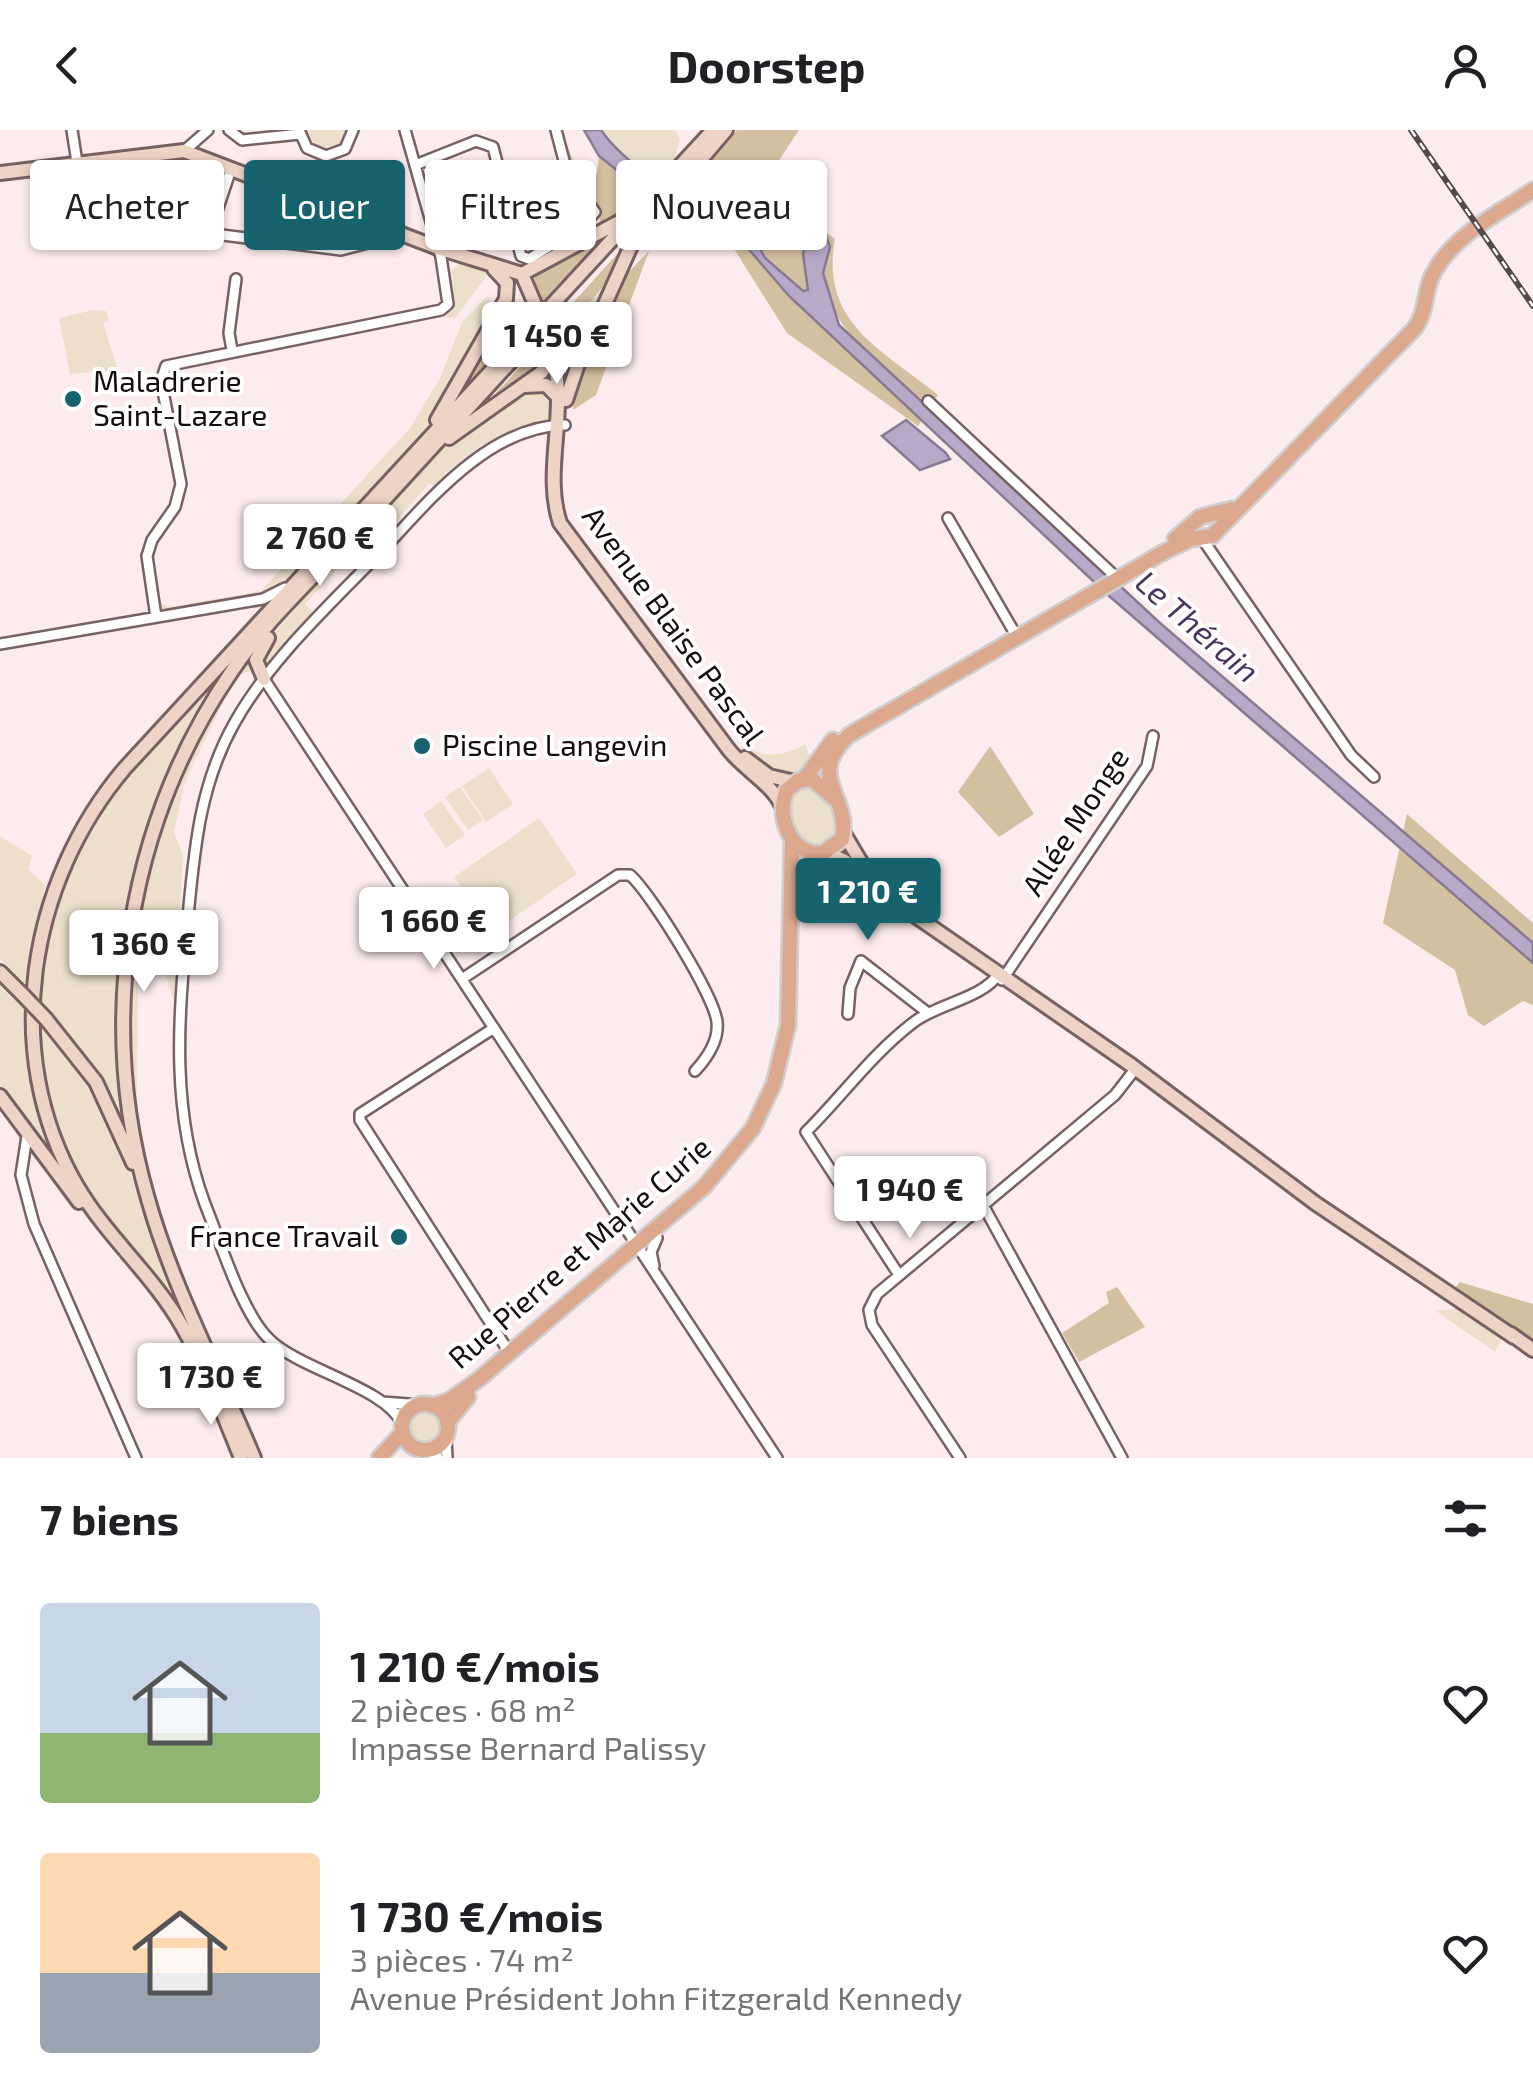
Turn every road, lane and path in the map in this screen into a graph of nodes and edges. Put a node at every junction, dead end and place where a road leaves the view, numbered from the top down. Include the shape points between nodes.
1 (72, 130) edge
2 (208, 130) edge
3 (228, 130) edge
4 (352, 130) edge
5 (405, 130) edge
6 (556, 130) edge
7 (714, 130) edge
8 (726, 130) edge
9 (299, 132) edge
10 (184, 152) junction
11 (75, 160) edge
12 (105, 160) edge
13 (691, 160) edge
14 (696, 160) edge
15 (418, 164) junction
16 (30, 169) edge
17 (232, 169) junction
18 (0, 173) edge
19 (244, 174) edge
20 (1533, 190) edge
21 (224, 192) edge
22 (425, 193) edge
23 (1533, 198) edge
24 (616, 225) edge
25 (616, 243) edge
26 (616, 246) edge
27 (439, 250) edge
28 (444, 250) edge
29 (628, 250) edge
30 (1437, 268) junction
31 (236, 280) dead end
32 (517, 283) junction
33 (232, 350) junction
34 (558, 353) junction
35 (522, 386) junction
36 (564, 400) junction
37 (928, 401) dead end
38 (562, 425) junction
39 (423, 443) junction
40 (420, 462) junction
41 (948, 518) dead end
42 (1206, 529) junction
43 (330, 560) junction
44 (310, 567) junction
45 (1114, 577) junction
46 (156, 618) junction
47 (1016, 634) junction
48 (0, 644) edge
49 (264, 680) junction
50 (1153, 736) dead end
51 (1374, 777) dead end
52 (800, 780) junction
53 (835, 799) junction
54 (782, 806) junction
55 (843, 832) junction
56 (790, 835) junction
57 (821, 853) junction
58 (1, 972) edge
59 (1000, 978) junction
60 (462, 980) junction
61 (848, 1014) dead end
62 (928, 1014) junction
63 (494, 1028) junction
64 (1135, 1070) junction
65 (695, 1071) dead end
66 (0, 1096) edge
67 (28, 1136) junction
68 (983, 1205) junction
69 (152, 1212) junction
70 (656, 1238) junction
71 (639, 1248) junction
72 (122, 1249) junction
73 (899, 1275) junction
74 (661, 1282) junction
75 (1533, 1350) edge
76 (514, 1354) junction
77 (376, 1400) junction
78 (427, 1405) junction
79 (402, 1428) junction
80 (447, 1430) junction
81 (426, 1452) edge
82 (136, 1458) edge
83 (244, 1458) edge
84 (254, 1458) edge
85 (379, 1458) edge
86 (396, 1458) edge
87 (447, 1458) edge
88 (777, 1458) edge
89 (960, 1458) edge
90 (1122, 1458) edge

1 - 11 street
2 - 10 street
3 - 9 street via 245,140
4 - 9 street via 345,148 330,156 310,151
5 - 15 street
6 - 15 street via 567,172 595,212 532,258 521,256 490,145 473,142
7 - 13 main road
8 - 14 main road
10 - 12 main road
10 - 17 main road
15 - 22 street
16 - 18 main road
17 - 19 main road
17 - 21 street
20 - 30 main road via 1460,240
23 - 30 main road
24 - 32 main road
25 - 39 main road
26 - 40 main road
27 - 33 street via 450,294 444,309
28 - 32 main road
29 - 34 main road
30 - 42 main road via 1421,319 1254,492
31 - 33 street
32 - 34 main road, Avenue Blaise Pascal, bridge
32 - 39 main road
33 - 46 street via 171,362 161,374 180,484 176,507 147,556
34 - 35 main road
34 - 36 main road, Avenue Blaise Pascal
34 - 36 main road
35 - 36 main road via 546,385
35 - 40 main road
36 - 38 main road, Avenue Blaise Pascal
37 - 45 street
38 - 49 street via 510,437 439,489
38 - 52 main road, Avenue Blaise Pascal via 562,500 570,528 744,757 769,776
38 - 54 main road, Avenue Blaise Pascal via 555,495 562,527 729,750
39 - 44 main road
40 - 43 main road
41 - 47 street
42 - 45 main road
42 - 51 street via 1216,555 1351,755
43 - 49 main road via 259,649 256,664
43 - 69 main road via 251,646 214,698 174,777 144,865 127,945 122,1013 132,1125
44 - 46 street via 268,598
44 - 72 main road via 110,786 73,847 48,907 33,1000 39,1087 67,1168
45 - 47 main road
46 - 48 street
47 - 52 main road via 844,730
47 - 53 main road via 846,739 828,765
49 - 60 street
49 - 77 street via 223,745 197,828 178,1035 185,1130 203,1197 259,1328 285,1352
50 - 59 street, Allée Monge via 1147,766
52 - 53 main road, Avenue Blaise Pascal via 818,781
52 - 54 main road
53 - 55 main road
54 - 56 main road, Avenue Blaise Pascal
55 - 57 main road via 838,845
55 - 59 main road via 884,893
56 - 57 main road via 800,848
56 - 71 main road, Rue Pierre et Marie Curie via 790,1000 774,1082 753,1128 722,1170
57 - 59 main road via 846,861 884,901
57 - 70 main road, Rue Pierre et Marie Curie via 798,882 797,1017 778,1089 733,1165
58 - 69 main road, bridge via 107,1102
59 - 62 street
59 - 64 main road
60 - 63 street
60 - 65 street via 618,876 630,875 674,934 716,1017 713,1045
61 - 62 street via 861,962
62 - 73 street via 874,1056 806,1132
63 - 71 street
63 - 76 street via 360,1120
64 - 68 street via 1118,1092
64 - 75 main road
66 - 67 main road
67 - 72 main road
67 - 82 street via 20,1166 30,1211
68 - 73 street
68 - 90 street
69 - 84 main road
70 - 71 main road, Rue Pierre et Marie Curie
70 - 74 street via 652,1259
71 - 74 street
71 - 76 main road, Rue Pierre et Marie Curie
72 - 83 main road via 175,1314
73 - 89 street via 872,1300 870,1320
74 - 88 street
76 - 78 main road, Rue Pierre et Marie Curie via 458,1395
76 - 80 main road, Rue Pierre et Marie Curie via 456,1408
77 - 78 street
77 - 79 street via 396,1413
78 - 79 main road via 407,1413
78 - 80 main road
79 - 81 main road
79 - 85 main road
80 - 81 main road via 440,1445
80 - 87 street
81 - 86 main road

